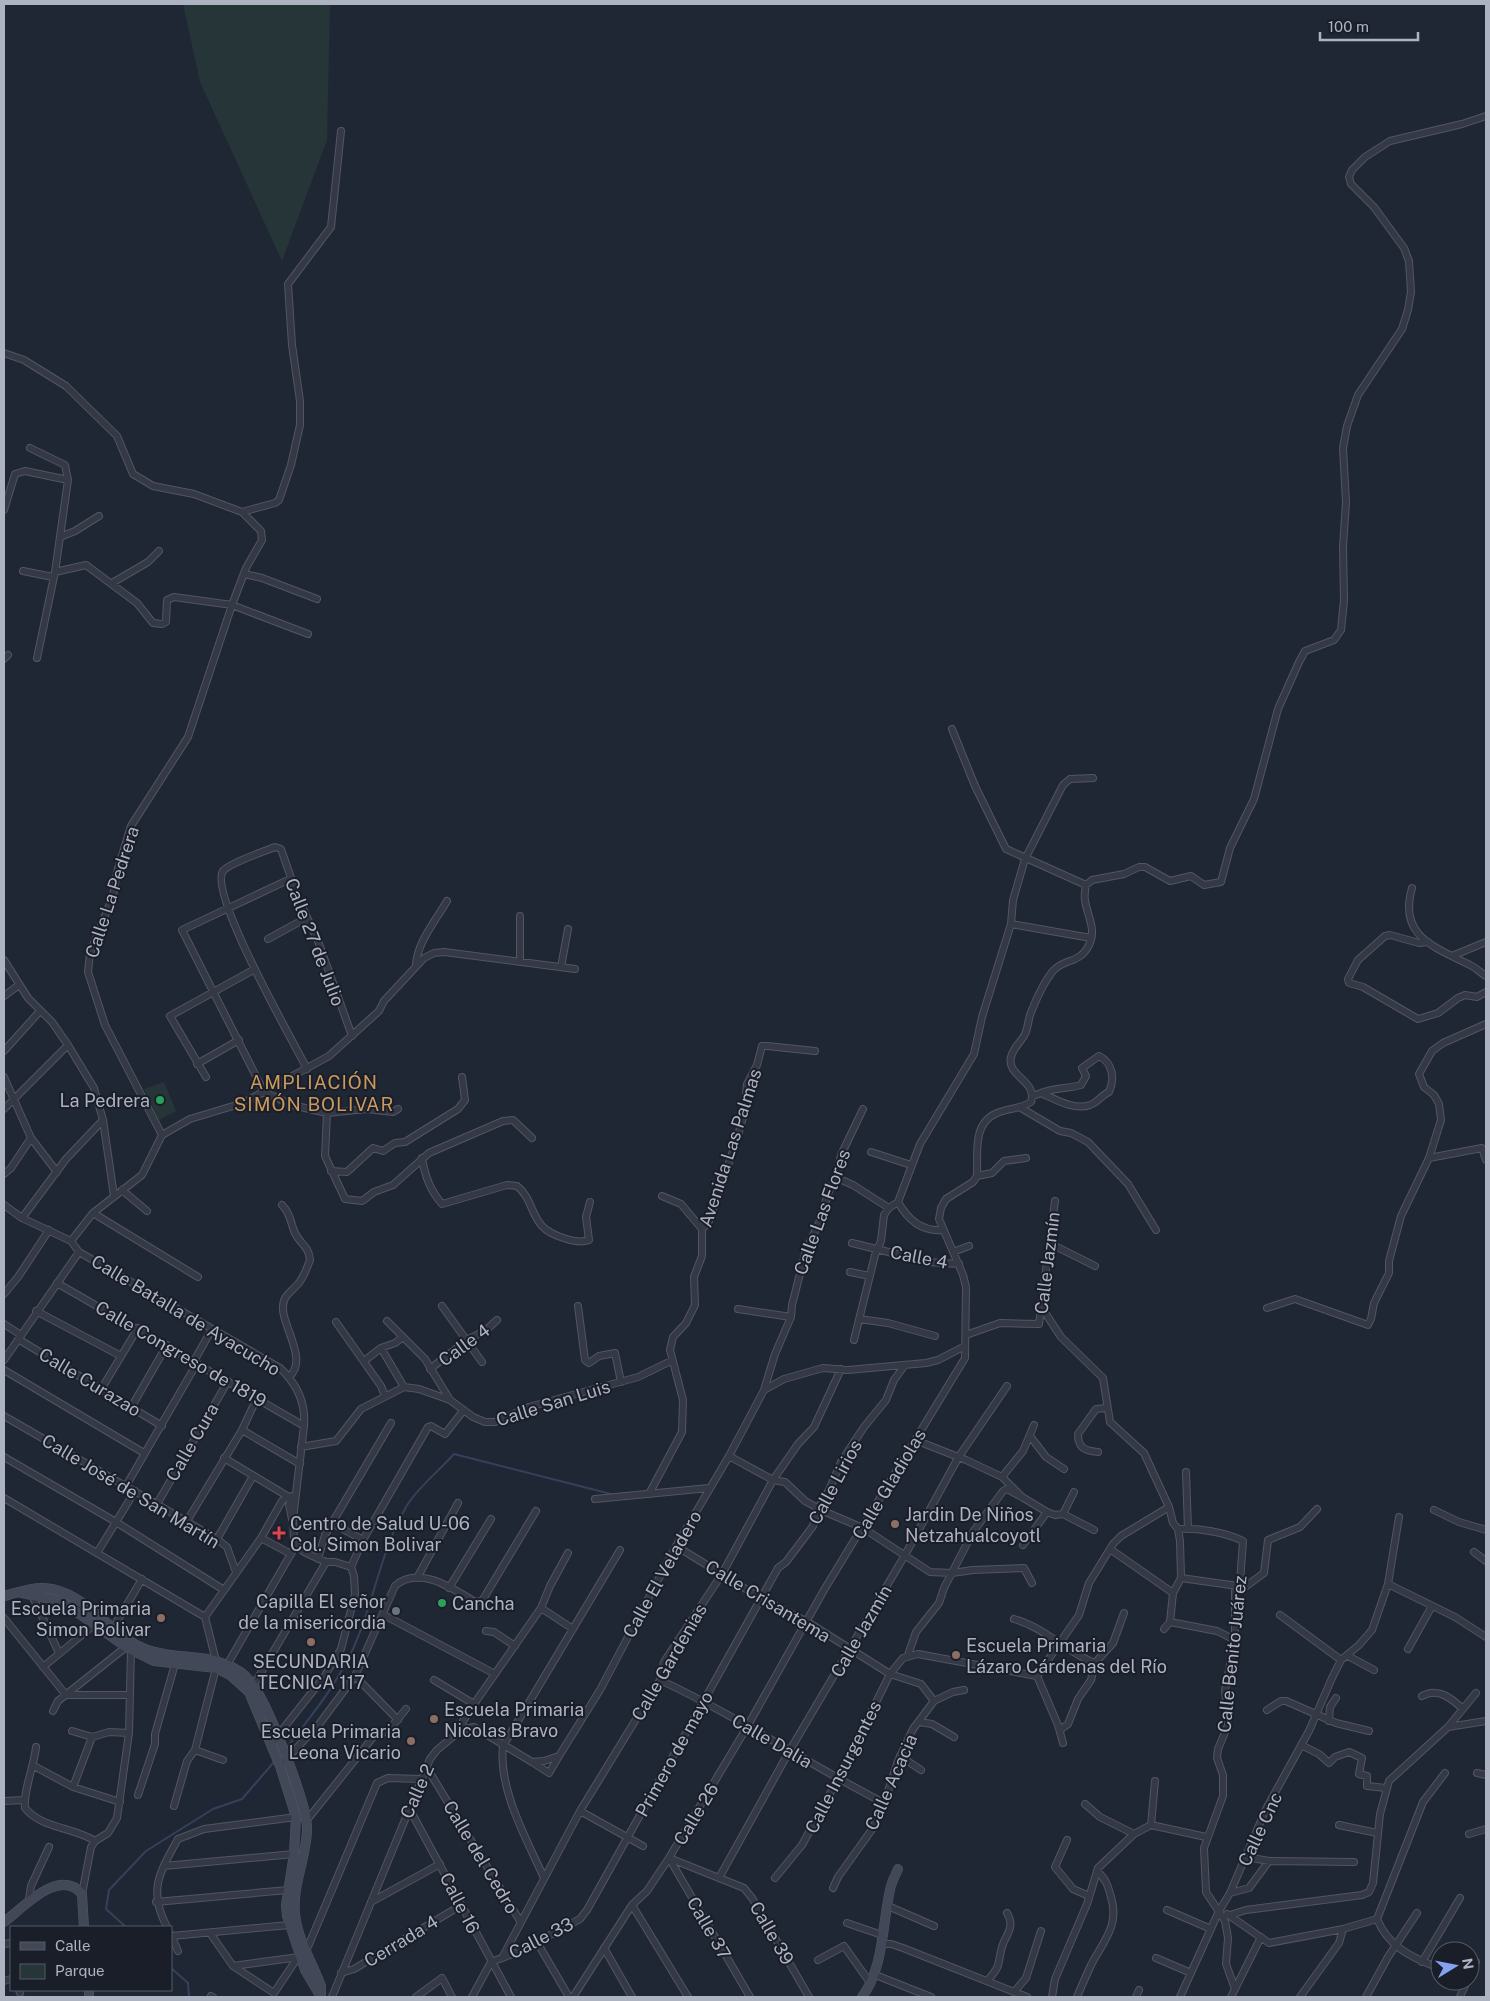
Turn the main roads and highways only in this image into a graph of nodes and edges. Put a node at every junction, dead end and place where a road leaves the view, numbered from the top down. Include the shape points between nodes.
1 (28, 1592) junction
2 (6, 1594) edge
3 (216, 1665) junction
4 (252, 1689) junction
5 (283, 1764) junction
6 (898, 1869) dead end
7 (4, 1922) edge
8 (84, 1926) edge
9 (302, 1954) junction
10 (321, 1997) edge
11 (862, 1997) edge

1 - 2 main road
1 - 3 main road via 61,1601 128,1648 154,1661
1 - 3 main road via 46,1588 68,1594 145,1649
3 - 4 main road
3 - 4 main road via 227,1665 249,1679
4 - 5 main road via 271,1744
4 - 5 main road via 278,1736
5 - 9 main road via 296,1817 286,1905 289,1924
5 - 9 main road via 302,1799 307,1820 294,1904
6 - 11 main road via 890,1890 871,1984
7 - 8 main road via 29,1899 59,1886 72,1887 82,1894
9 - 10 main road via 308,1976

